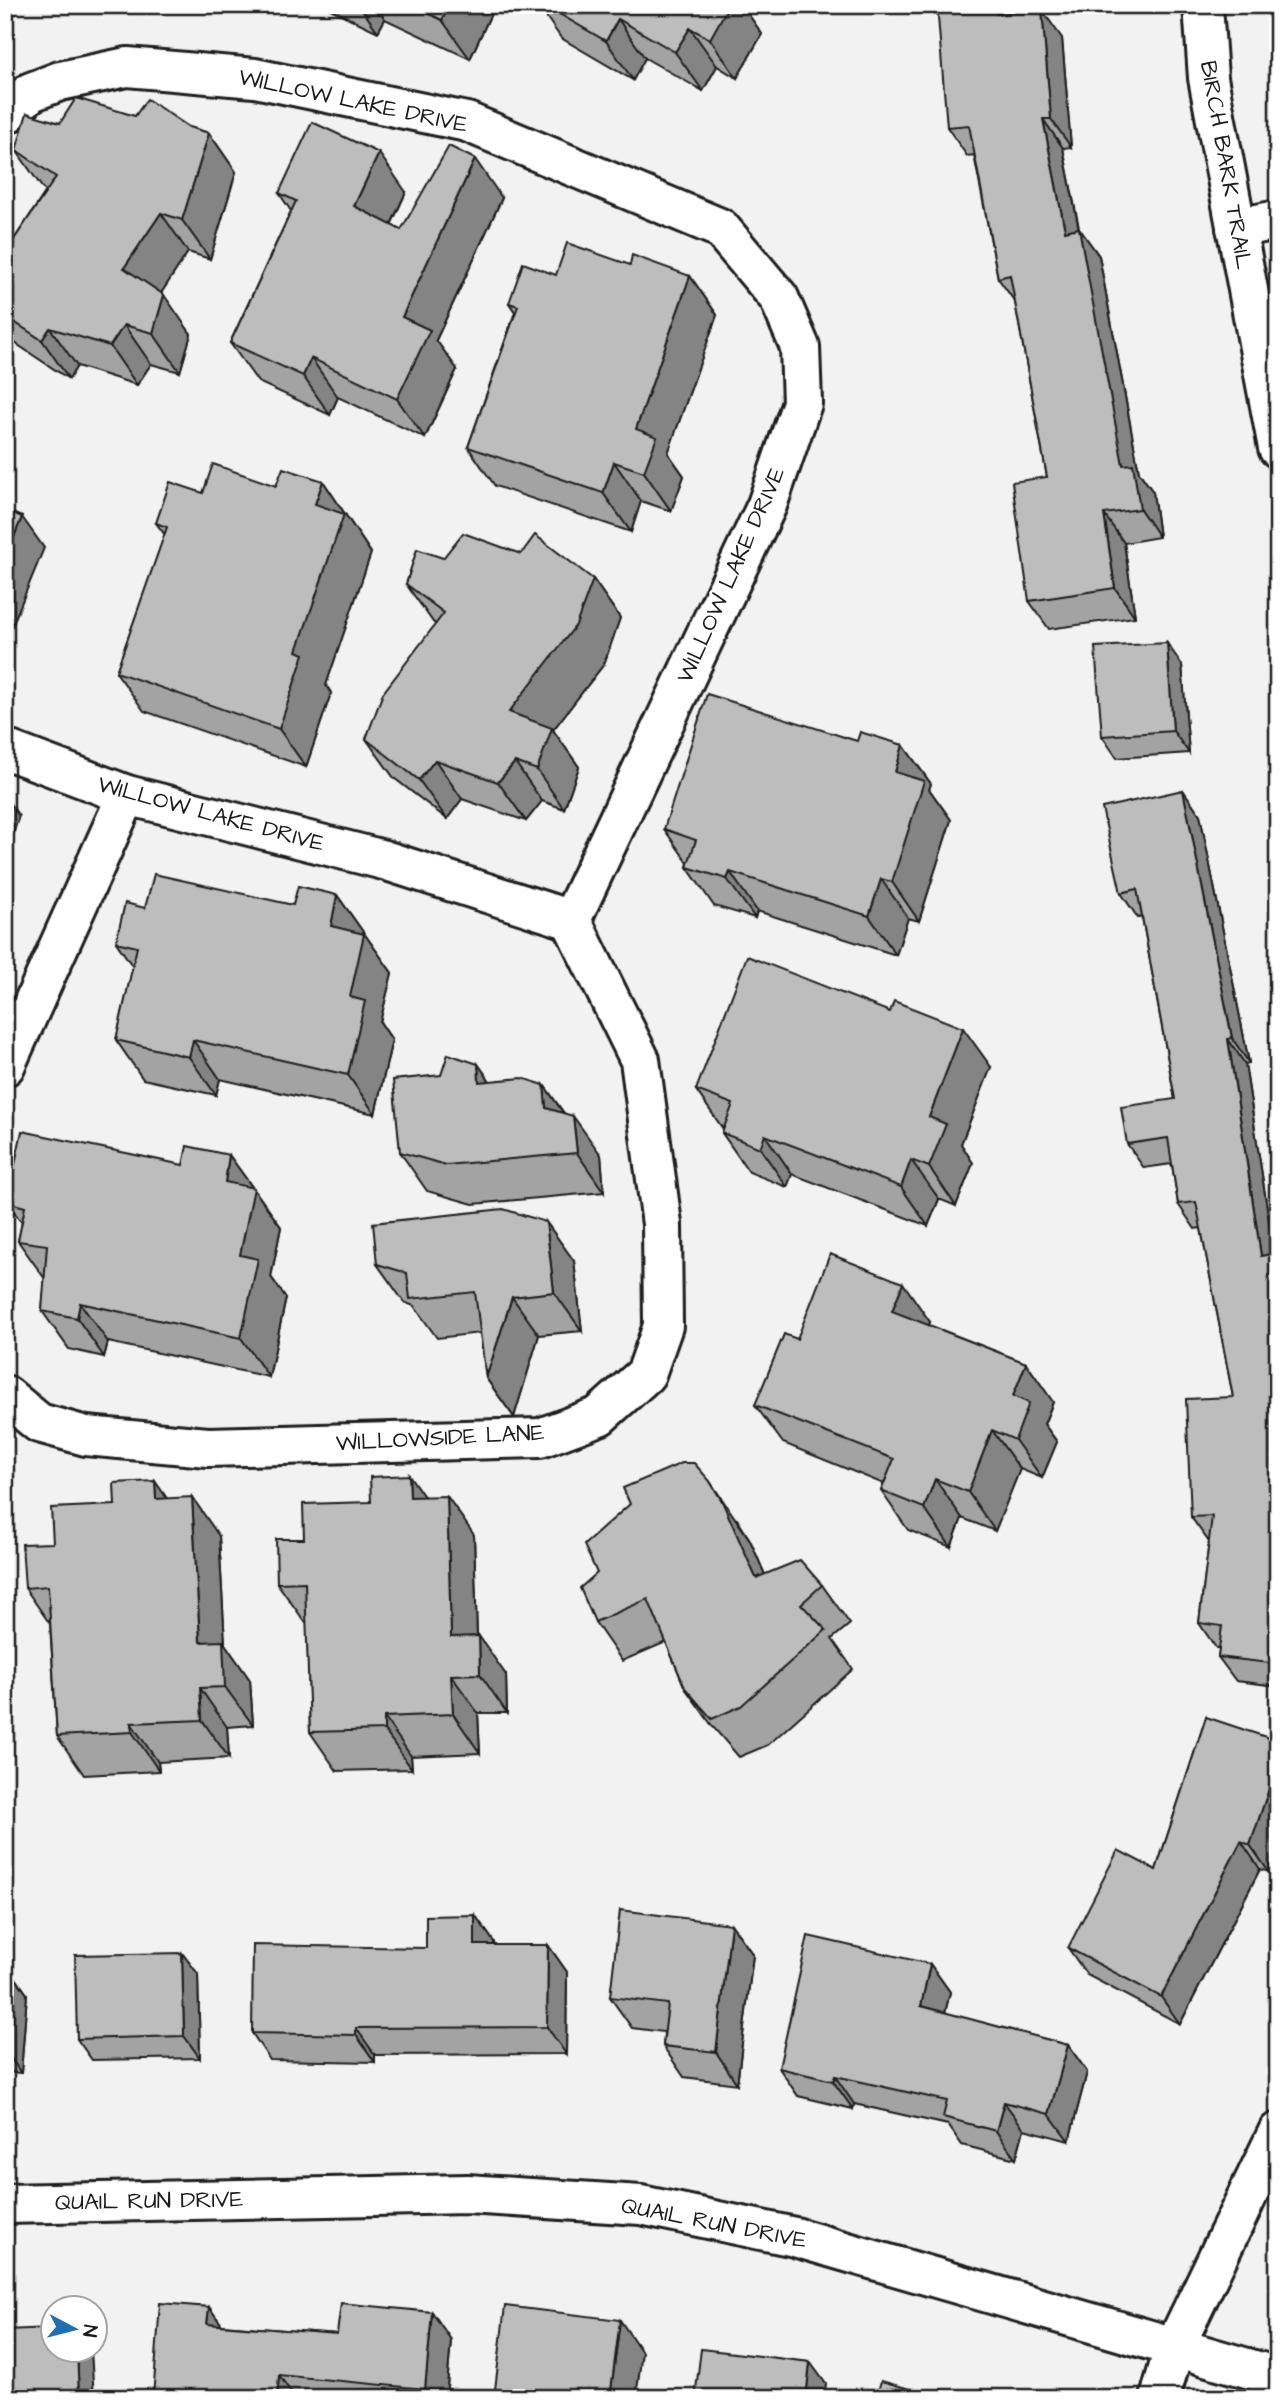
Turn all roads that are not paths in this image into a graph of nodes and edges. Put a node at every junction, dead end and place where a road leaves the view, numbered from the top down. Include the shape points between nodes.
1 (1203, 5) edge
2 (5, 115) edge
3 (1278, 220) edge
4 (1236, 228) junction
5 (1278, 448) edge
6 (5, 750) edge
7 (127, 795) junction
8 (571, 920) junction
9 (5, 1066) edge
10 (5, 1395) edge
11 (1278, 2132) edge
12 (5, 2204) edge
13 (1174, 2348) junction
14 (1278, 2377) edge
15 (1160, 2398) edge

1 - 4 street, BIRCH BARK TRAIL via 1208,78
2 - 8 street, WILLOW LAKE DRIVE via 31,92 127,67 255,78 467,122 720,228 779,298 800,347 802,403 767,505
3 - 4 street
4 - 5 street, BIRCH BARK TRAIL
6 - 7 street, WILLOW LAKE DRIVE
7 - 8 street, WILLOW LAKE DRIVE via 384,860
7 - 9 street
8 - 10 street, WILLOWSIDE LANE via 640,1060 662,1224 663,1326 646,1374 599,1416 541,1438 208,1447 86,1436 39,1423
11 - 13 street
12 - 13 street, QUAIL RUN DRIVE via 467,2194 641,2205 796,2237
13 - 14 street, QUAIL RUN DRIVE
13 - 15 street

